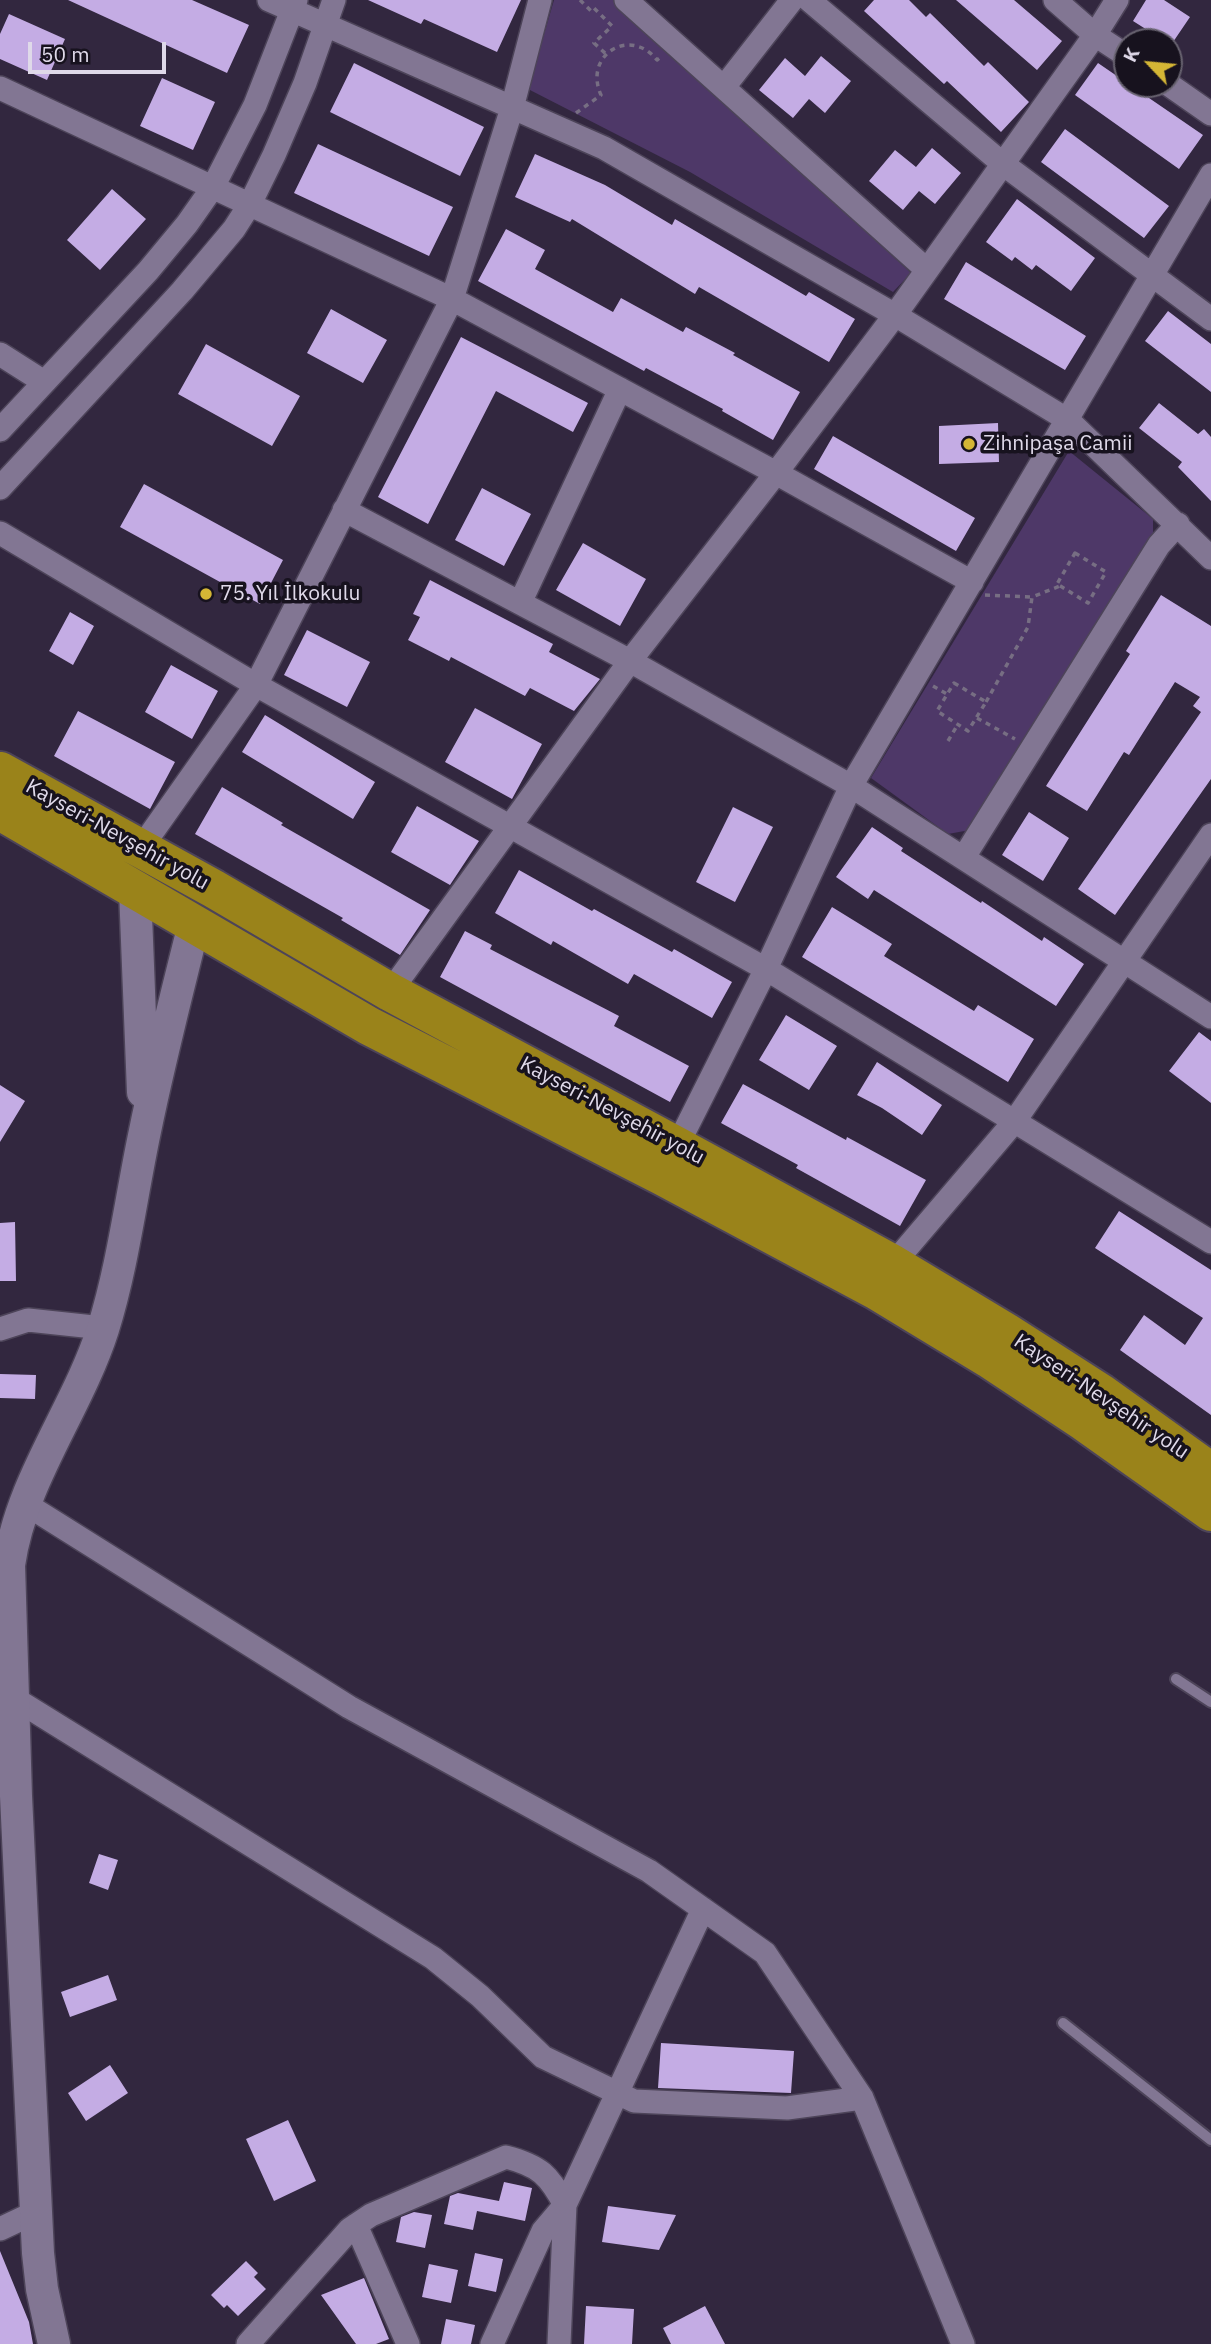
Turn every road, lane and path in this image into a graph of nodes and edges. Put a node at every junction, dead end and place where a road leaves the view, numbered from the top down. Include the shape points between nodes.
1 (269, 0) edge
2 (334, 0) edge
3 (540, 0) edge
4 (580, 0) edge
5 (626, 0) edge
6 (792, 0) edge
7 (809, 0) edge
8 (1055, 0) edge
9 (1117, 0) edge
10 (295, 5) edge
11 (326, 26) junction
12 (1095, 34) junction
13 (676, 45) junction
14 (1113, 46) edge
15 (606, 54) junction
16 (0, 88) edge
17 (724, 88) junction
18 (1183, 94) edge
19 (512, 108) junction
20 (1211, 114) edge
21 (556, 127) junction
22 (1003, 164) junction
23 (1211, 175) edge
24 (213, 187) junction
25 (250, 204) junction
26 (928, 270) junction
27 (1154, 275) junction
28 (452, 299) junction
29 (895, 316) junction
30 (1211, 319) edge
31 (0, 354) edge
32 (44, 382) junction
33 (620, 389) junction
34 (1068, 420) junction
35 (0, 430) edge
36 (776, 473) junction
37 (0, 488) edge
38 (344, 510) junction
39 (1178, 524) junction
40 (0, 533) edge
41 (1211, 558) edge
42 (1060, 586) junction
43 (968, 588) junction
44 (1032, 597) junction
45 (520, 603) junction
46 (630, 661) junction
47 (256, 685) junction
48 (986, 702) junction
49 (976, 718) junction
50 (958, 724) junction
51 (948, 741) dead end
52 (1032, 748) junction
53 (0, 771) edge
54 (851, 786) junction
55 (0, 811) edge
56 (510, 828) junction
57 (1211, 835) edge
58 (141, 848) junction
59 (964, 857) junction
60 (135, 890) junction
61 (194, 924) junction
62 (1123, 961) junction
63 (766, 969) junction
64 (390, 992) junction
65 (1211, 1017) edge
66 (1014, 1122) junction
67 (145, 1132) junction
68 (677, 1146) junction
69 (1211, 1242) edge
70 (893, 1264) junction
71 (103, 1328) junction
72 (0, 1329) edge
73 (1211, 1472) edge
74 (24, 1503) junction
75 (1211, 1512) edge
76 (1176, 1679) dead end
77 (12, 1697) junction
78 (1211, 1702) edge
79 (703, 1909) junction
80 (1063, 2023) dead end
81 (618, 2093) junction
82 (862, 2098) junction
83 (1211, 2140) edge
84 (565, 2206) junction
85 (36, 2212) junction
86 (356, 2225) junction
87 (0, 2229) edge
88 (54, 2344) edge
89 (248, 2344) edge
90 (408, 2344) edge
91 (492, 2344) edge
92 (559, 2344) edge
93 (963, 2344) edge

1 - 10 street
2 - 11 street
3 - 19 street
4 - 15 path via 612,26 594,43
5 - 13 street
6 - 17 street
7 - 22 street
8 - 12 street
9 - 12 street
10 - 11 street
10 - 24 street via 255,105
11 - 19 street
11 - 25 street
12 - 14 street
12 - 22 street
13 - 15 path via 657,60 645,48 629,44
13 - 17 street
15 - 21 path via 596,78 601,95
16 - 24 street
17 - 26 street
18 - 20 street
19 - 21 street
19 - 28 street
21 - 29 street via 604,148
22 - 26 street
22 - 27 street
23 - 27 street
24 - 25 street
24 - 32 street via 148,271
25 - 28 street
25 - 37 street via 182,291
26 - 29 street
27 - 30 street
27 - 34 street
28 - 33 street
28 - 38 street
29 - 34 street
29 - 36 street
31 - 32 street
32 - 35 street
33 - 36 street
33 - 45 street
34 - 39 street
34 - 43 street
36 - 43 street
36 - 46 street
38 - 45 street
38 - 47 street
39 - 41 street
39 - 52 street via 1159,545
40 - 47 street
42 - 42 path via 1057,584 1075,554 1106,572 1088,603
42 - 44 path
43 - 44 path
43 - 54 street
44 - 48 path via 1028,626
45 - 46 street
46 - 54 street
46 - 56 street
47 - 56 street
47 - 58 street
48 - 49 path
48 - 50 path via 954,683 937,711
49 - 50 path via 968,731
49 - 52 path
50 - 51 path
52 - 59 street
53 - 58 highway, Kayseri-Nevşehir yolu
54 - 59 street
54 - 63 street
55 - 60 highway, Kayseri-Nevşehir yolu
56 - 63 street
56 - 64 street
57 - 62 street
58 - 64 highway, Kayseri-Nevşehir yolu
59 - 62 street
60 - 61 highway, Kayseri-Nevşehir yolu
60 - 67 street
61 - 67 street
61 - 75 highway, Kayseri-Nevşehir yolu via 369,1026 877,1291 989,1359
62 - 65 street
62 - 66 street
63 - 66 street
63 - 68 street
64 - 68 highway, Kayseri-Nevşehir yolu
66 - 69 street
66 - 70 street
67 - 71 street
68 - 70 highway, Kayseri-Nevşehir yolu
70 - 73 highway, Kayseri-Nevşehir yolu via 1101,1394
71 - 72 street via 29,1320
71 - 74 street
74 - 77 street via 9,1566
74 - 79 street via 349,1707 649,1871
76 - 78 lane
77 - 81 street via 433,1958 543,2057
77 - 85 street
79 - 81 street
79 - 82 street via 765,1953
80 - 83 lane
81 - 82 street via 634,2101 787,2108
81 - 84 street
82 - 93 street
84 - 86 street via 552,2181 529,2163 506,2157
84 - 91 street via 543,2231
84 - 92 street
85 - 87 street
85 - 88 street via 42,2289
86 - 89 street
86 - 90 street

